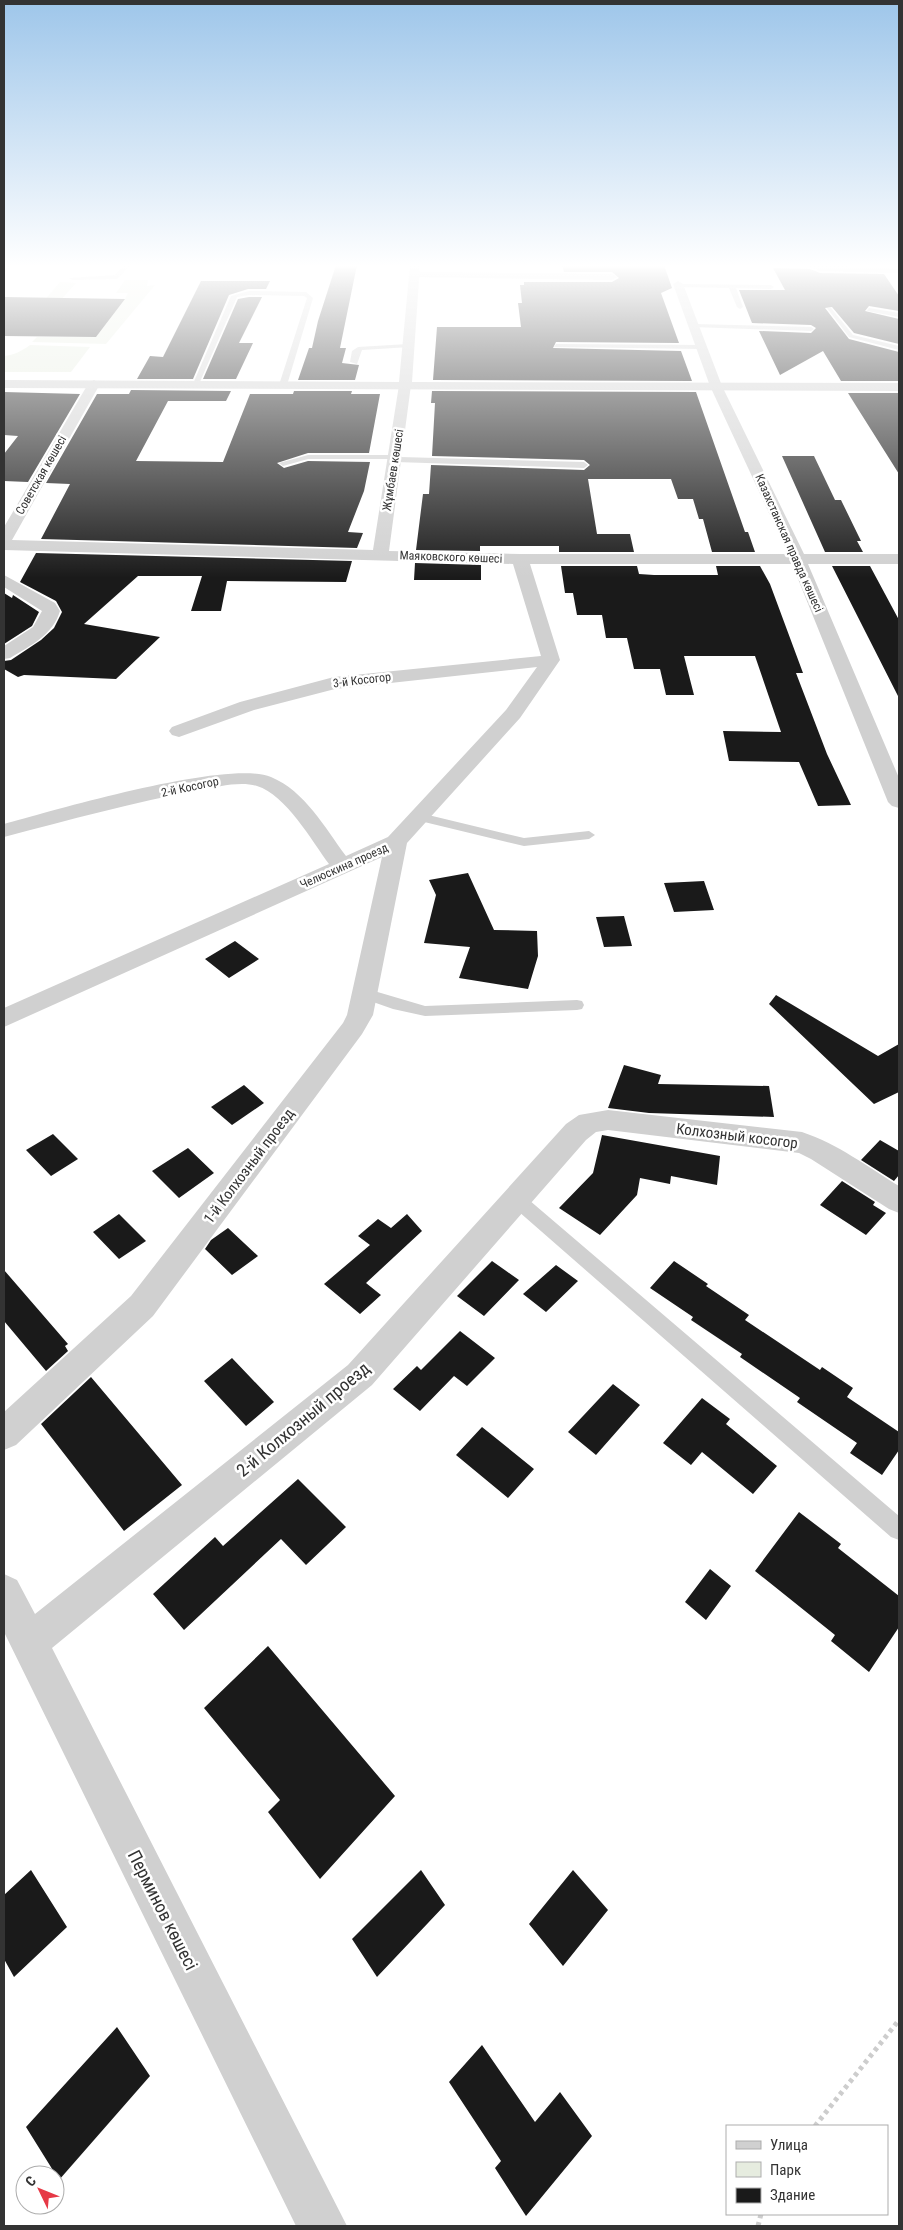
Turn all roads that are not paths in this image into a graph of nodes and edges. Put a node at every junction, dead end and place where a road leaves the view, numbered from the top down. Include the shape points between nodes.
1 (202, 369) edge
2 (288, 369) edge
3 (406, 369) edge
4 (710, 369) edge
5 (4, 384) edge
6 (94, 384) junction
7 (196, 384) junction
8 (283, 385) junction
9 (405, 385) junction
10 (716, 386) junction
11 (899, 387) edge
12 (396, 458) junction
13 (283, 463) dead end
14 (584, 465) dead end
15 (4, 540) edge
16 (4, 545) edge
17 (30, 546) junction
18 (380, 555) junction
19 (520, 559) junction
20 (798, 559) junction
21 (899, 559) edge
22 (4, 568) edge
23 (4, 580) edge
24 (4, 654) edge
25 (551, 660) junction
26 (179, 731) dead end
27 (899, 802) edge
28 (420, 817) junction
29 (4, 830) edge
30 (590, 835) dead end
31 (396, 842) junction
32 (342, 866) junction
33 (364, 993) junction
34 (576, 1005) dead end
35 (4, 1018) edge
36 (589, 1122) joint
37 (516, 1199) junction
38 (899, 1201) edge
39 (4, 1434) edge
40 (899, 1530) edge
41 (4, 1593) edge
42 (29, 1643) junction
43 (322, 2226) edge

1 - 7 lane
2 - 8 lane
3 - 9 street, Жұмбаев көшесі
4 - 10 street, Казахстанская правда көшесі
5 - 6 street
6 - 7 street
6 - 15 street, Советская көшесі
7 - 8 street
8 - 9 street
9 - 10 street
9 - 12 street, Жұмбаев көшесі
10 - 11 street
10 - 20 street, Казахстанская правда көшесі
12 - 13 lane via 308,456
12 - 14 lane
12 - 18 street, Жұмбаев көшесі
16 - 17 street, Маяковского көшесі
17 - 18 street, Маяковского көшесі
17 - 22 street
18 - 19 street, Маяковского көшесі
19 - 20 street, Маяковского көшесі
19 - 25 street
20 - 21 street, Маяковского көшесі
20 - 27 street, Казахстанская правда көшесі
23 - 24 street via 51,611 49,620 37,633
25 - 26 street, 3-й Косогор via 334,682 247,706
25 - 28 street, Челюскина проезд via 513,714
28 - 30 lane via 524,842
28 - 31 street, Челюскина проезд
29 - 32 street, 2-й Косогор via 200,784 251,777 284,793
31 - 32 street, Челюскина проезд
31 - 33 street, 1-й Колхозный проезд
32 - 35 street, Челюскина проезд
33 - 34 lane via 425,1010
33 - 39 street, 1-й Колхозный проезд via 360,1015 349,1034 142,1306
36 - 37 street, 2-й Колхозный проезд via 576,1132
36 - 38 street, Колхозный косогор via 608,1120 802,1143 821,1151
37 - 40 lane
37 - 42 street, 2-й Колхозный проезд via 360,1375
41 - 42 street, Перминов көшесі
42 - 43 street, Перминов көшесі

